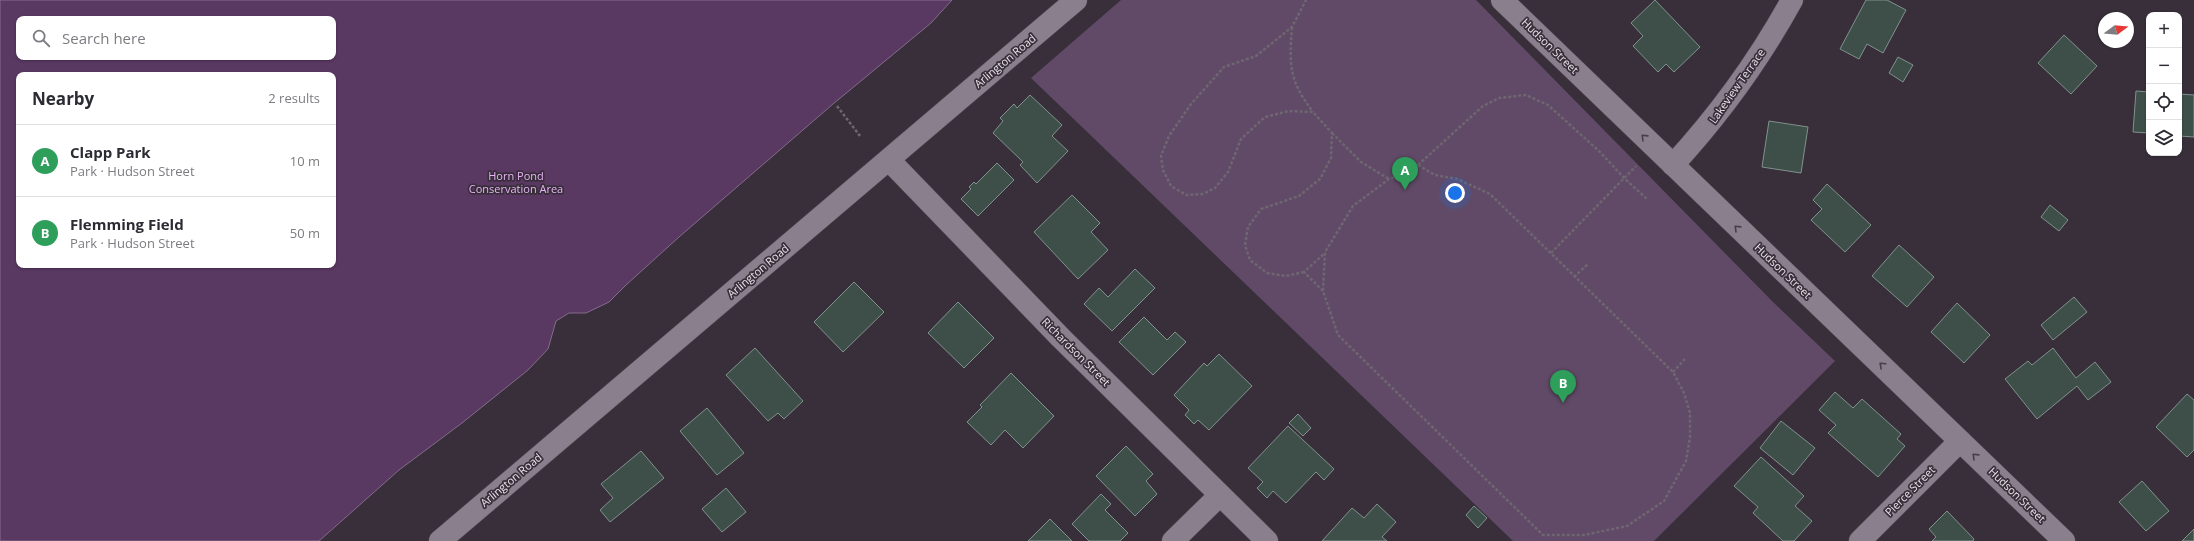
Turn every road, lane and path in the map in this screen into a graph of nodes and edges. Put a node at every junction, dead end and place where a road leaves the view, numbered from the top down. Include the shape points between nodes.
1 (1076, 0) edge
2 (1305, 0) edge
3 (1502, 0) edge
4 (1792, 0) edge
5 (1292, 27) junction
6 (837, 106) dead end
7 (1313, 112) junction
8 (1332, 133) junction
9 (860, 136) dead end
10 (889, 160) junction
11 (1418, 165) junction
12 (1673, 166) junction
13 (1635, 168) dead end
14 (1389, 179) junction
15 (1625, 179) junction
16 (1647, 199) dead end
17 (1325, 252) junction
18 (1551, 253) junction
19 (1588, 264) dead end
20 (1304, 272) junction
21 (1574, 277) junction
22 (1323, 291) junction
23 (1685, 359) dead end
24 (1673, 372) junction
25 (1960, 441) junction
26 (1220, 495) junction
27 (440, 541) edge
28 (1173, 541) edge
29 (1267, 541) edge
30 (1860, 541) edge
31 (2064, 541) edge

1 - 10 street, Arlington Road
2 - 5 path
12 -> 3 street, Hudson Street
4 - 12 street, Lakeview Terrace via 1723,107
5 - 7 path via 1289,54 1291,71 1298,91
5 - 7 path via 1256,56 1224,67 1200,93 1168,136 1161,156 1163,170 1171,186 1186,195 1203,194 1215,188 1228,172 1241,139 1265,117 1289,111
6 - 9 path
7 - 8 path
8 - 14 path via 1361,162
8 - 20 path via 1331,158 1320,179 1299,196 1261,209 1248,227 1245,245 1250,260 1268,272 1286,276
10 - 26 street, Richardson Street via 1060,338
10 - 27 street, Arlington Road
11 - 14 path via 1402,175
11 - 15 path via 1483,106 1499,98 1526,95 1548,105 1600,152
11 - 18 path via 1436,175 1458,179 1490,194
25 -> 12 street, Hudson Street
13 - 15 path
14 - 17 path via 1353,206
15 - 16 path
15 - 18 path
17 - 20 path
17 - 22 path
18 - 21 path
19 - 21 path
20 - 22 path
21 - 24 path
22 - 24 path via 1338,335 1543,535 1584,535 1628,526 1664,501 1686,461 1690,437 1690,413 1684,393
23 - 24 path
25 - 30 street, Pierce Street
31 -> 25 street, Hudson Street
26 - 28 street
26 - 29 street, Richardson Street

